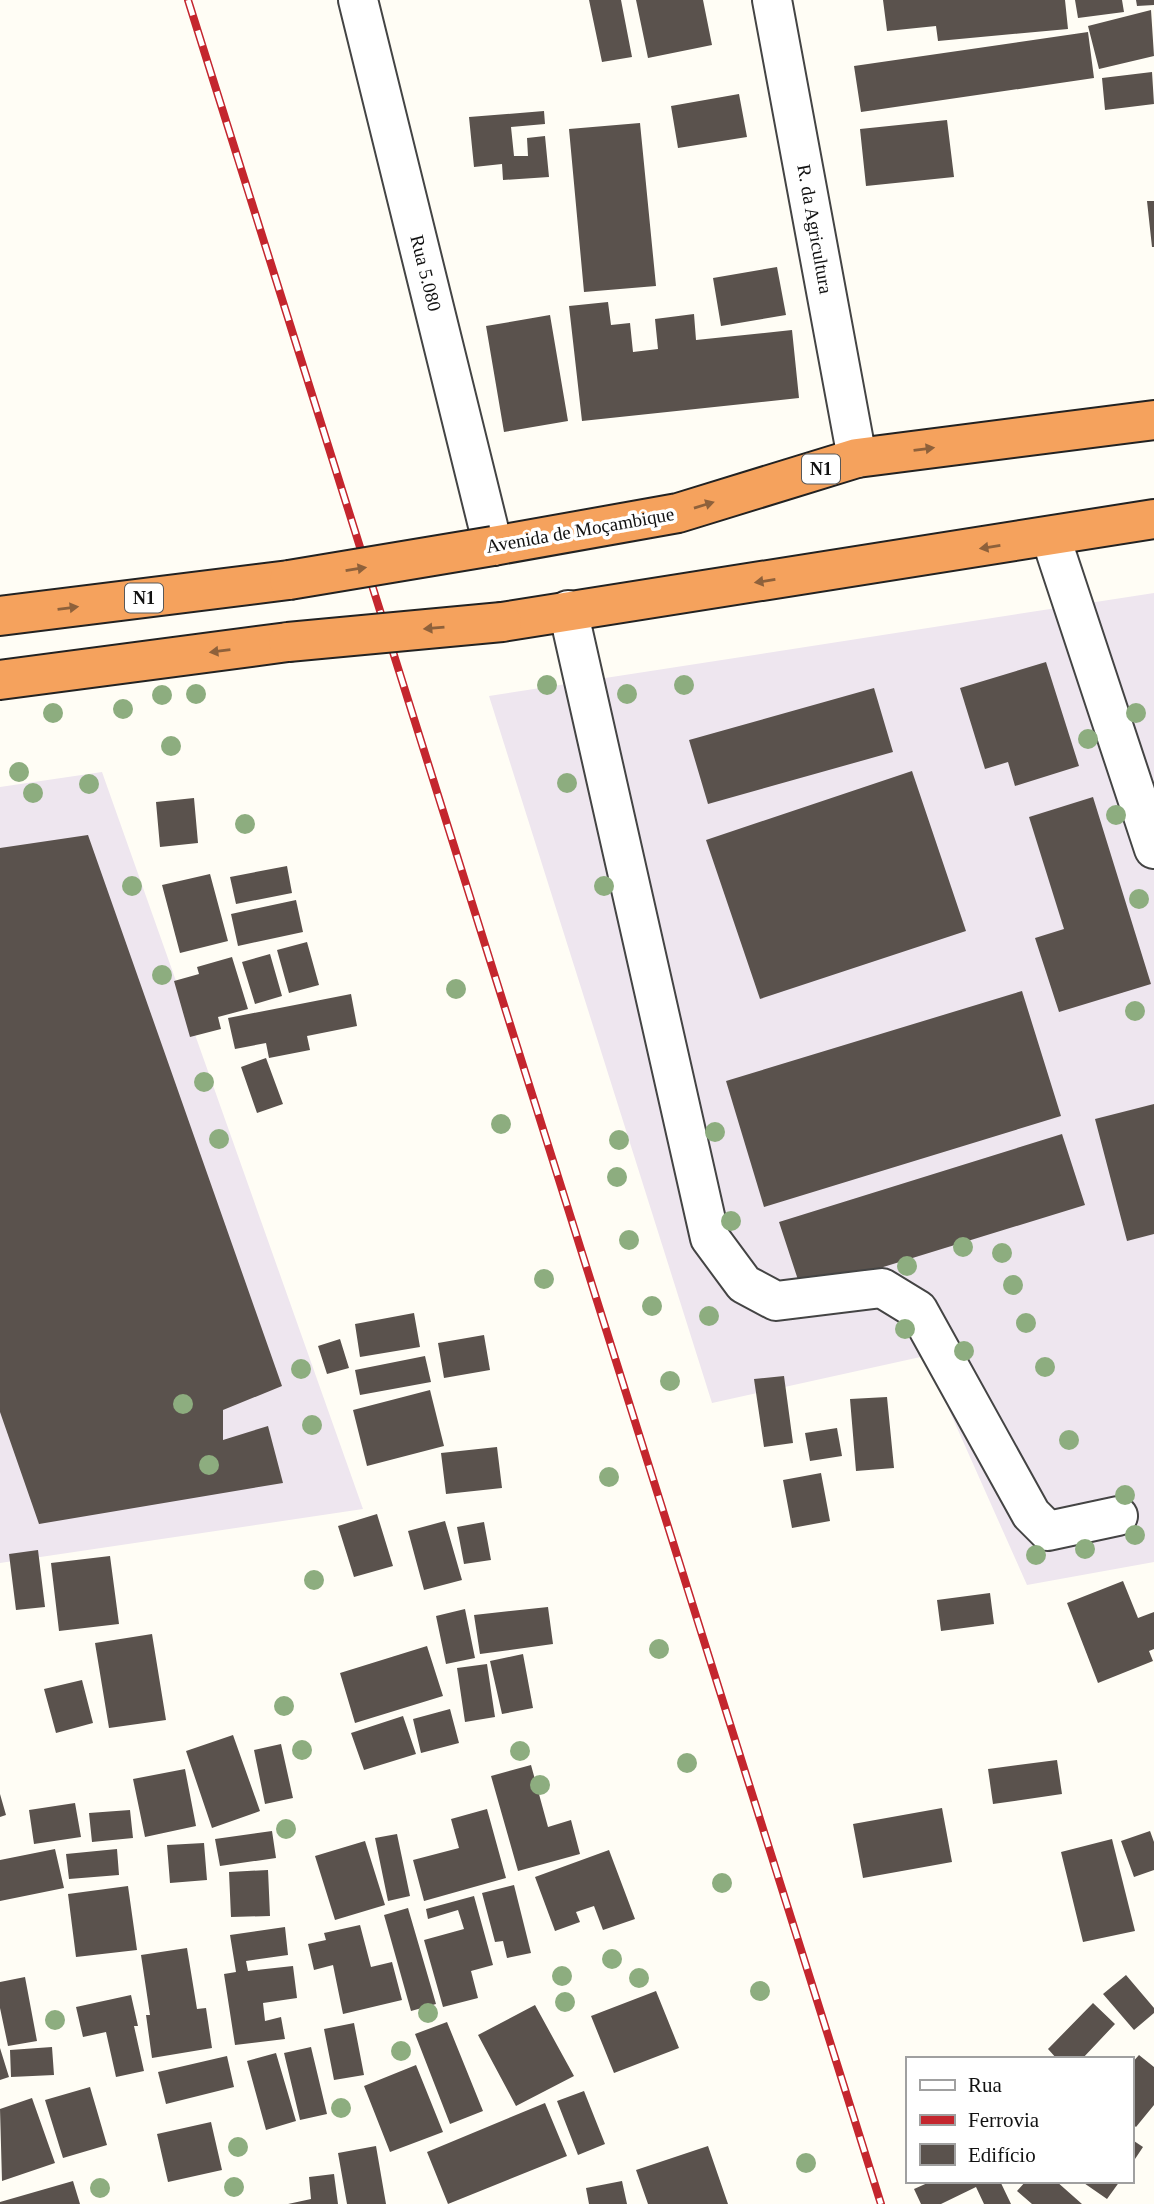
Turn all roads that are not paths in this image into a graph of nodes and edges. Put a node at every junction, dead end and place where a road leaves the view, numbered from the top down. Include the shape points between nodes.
1 (358, 0) edge
2 (772, 0) edge
3 (1154, 420) edge
4 (857, 458) junction
5 (1154, 519) edge
6 (1051, 538) junction
7 (493, 546) junction
8 (568, 610) junction
9 (0, 616) edge
10 (0, 680) edge
11 (1154, 849) edge
12 (1118, 1516) dead end

1 - 7 street, Rua 5.080
2 - 4 street, R. da Agricultura
4 -> 3 highway, Avenida de Moçambique / N1
7 -> 4 highway, Avenida de Moçambique / N1 via 678,513
5 - 6 highway
6 -> 8 highway
6 - 11 street
9 -> 7 highway, Avenida de Moçambique / N1, bridge via 289,580
8 -> 10 highway, bridge via 502,622 288,642
8 - 12 street via 710,1238 744,1284 776,1301 882,1288 918,1310 1031,1514 1048,1531

